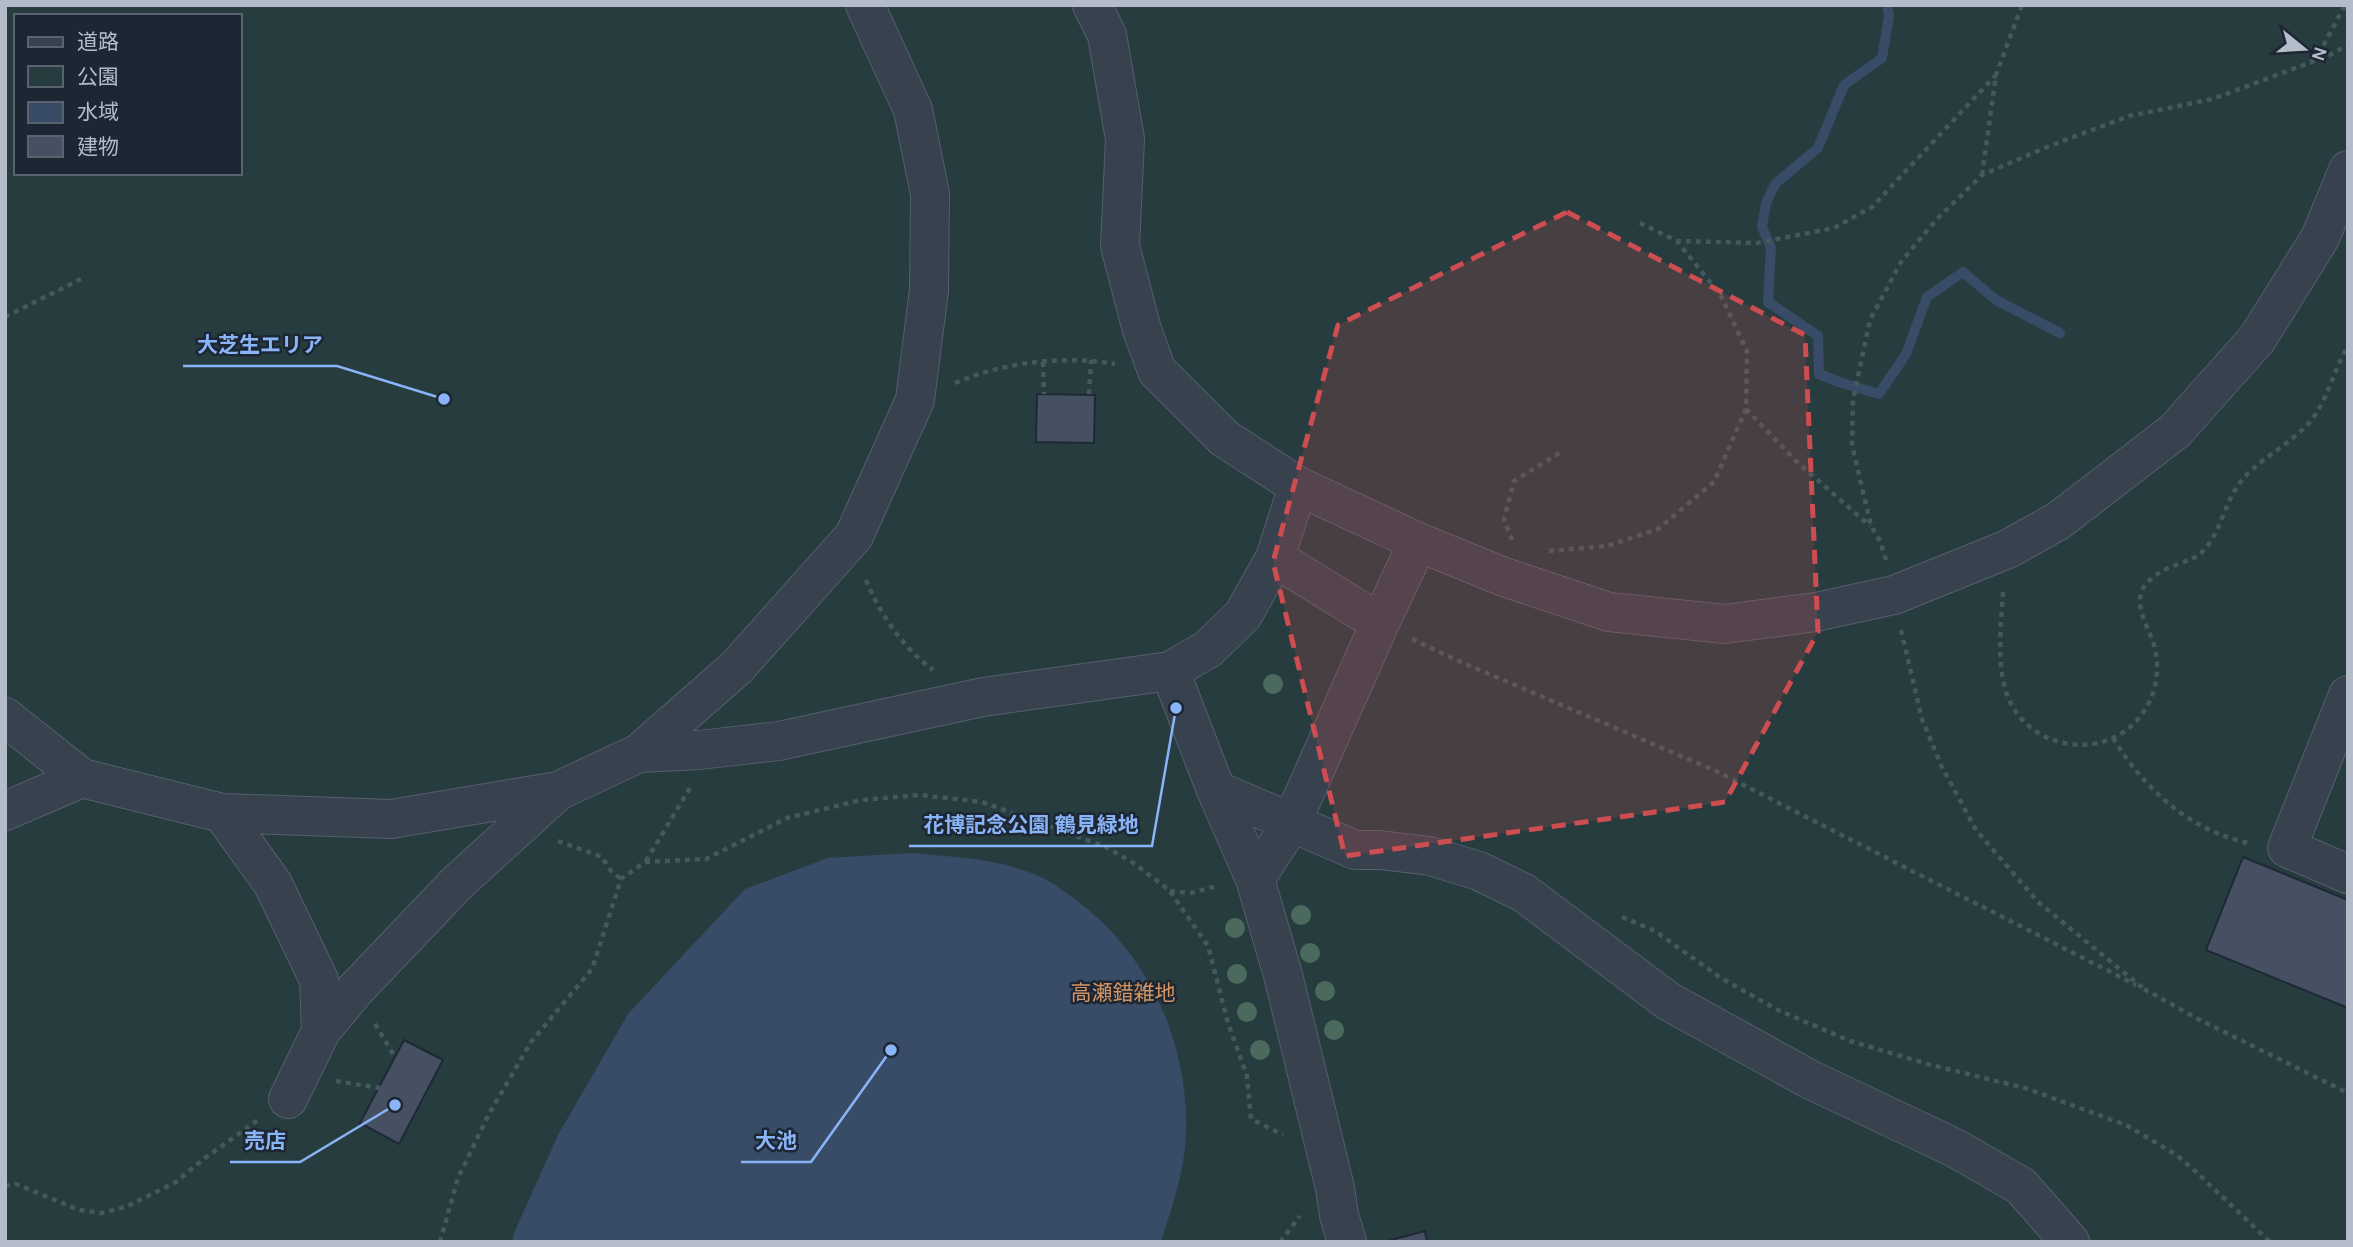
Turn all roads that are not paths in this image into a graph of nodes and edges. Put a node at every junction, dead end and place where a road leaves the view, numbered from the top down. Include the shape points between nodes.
1 (865, 5) edge
2 (1092, 5) edge
3 (2348, 170) edge
4 (2334, 244) edge
5 (1298, 486) junction
6 (1418, 542) junction
7 (1275, 558) junction
8 (1380, 623) junction
9 (1170, 671) junction
10 (2348, 695) edge
11 (5, 717) edge
12 (639, 753) junction
13 (82, 778) junction
14 (1216, 790) junction
15 (545, 803) junction
16 (5, 811) edge
17 (222, 813) junction
18 (1291, 824) junction
19 (2348, 874) edge
20 (1255, 879) junction
21 (321, 1031) junction
22 (288, 1099) road end
23 (1347, 1242) edge
24 (2070, 1242) edge

1 - 12 street via 913,110 930,194 929,290 915,400 854,536 736,668
2 - 5 street via 1107,35 1125,139 1120,246 1157,371 1224,438
3 - 4 street
4 - 6 street via 2175,431 2058,521 2008,549 1894,595 1816,612 1725,624 1609,612
5 - 6 street
5 - 7 street
6 - 8 street
7 - 8 street
7 - 9 street via 1242,615 1208,649
8 - 18 street
9 - 12 street via 983,697 779,741
9 - 14 street
10 - 19 street via 2287,848
11 - 13 street
12 - 15 street
13 - 16 street
13 - 17 street
14 - 18 street
14 - 20 street
15 - 17 street via 391,819
15 - 21 street via 457,883
17 - 21 street via 273,884 319,980
18 - 20 street
18 - 24 street via 1355,850 1430,856 1513,887 1668,1001 1809,1079 1955,1148 2021,1186
20 - 23 street via 1283,975
21 - 22 street

